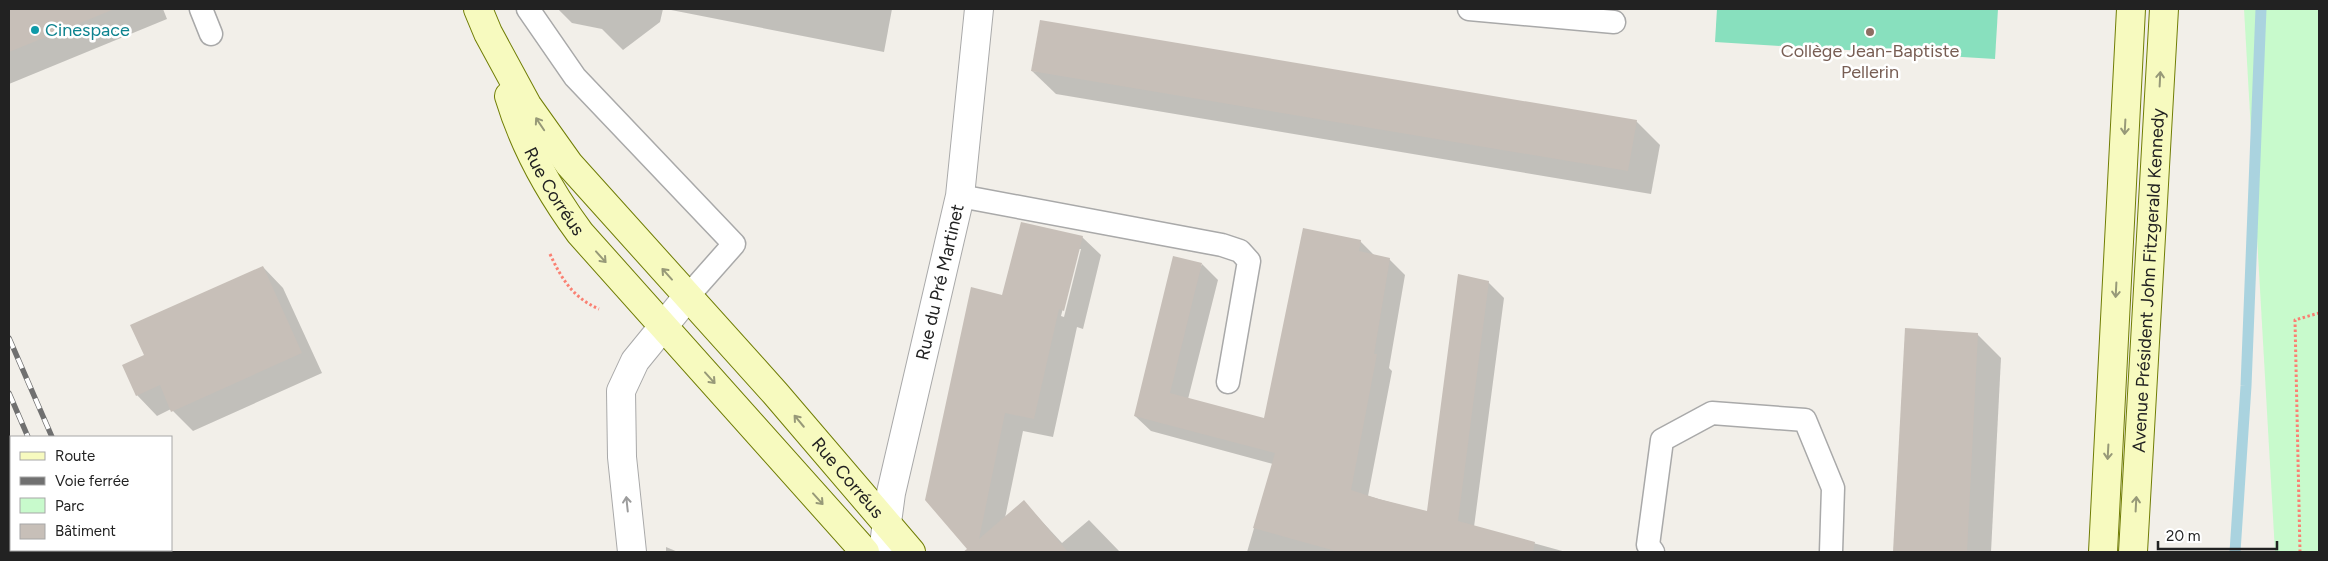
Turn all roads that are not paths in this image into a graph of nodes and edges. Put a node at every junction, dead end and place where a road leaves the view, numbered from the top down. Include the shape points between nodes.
1 (200, 9) edge
2 (528, 9) edge
3 (979, 9) edge
4 (1469, 9) edge
5 (2131, 9) edge
6 (2164, 9) edge
7 (483, 21) edge
8 (1614, 22) dead end
9 (211, 34) dead end
10 (960, 196) junction
11 (688, 296) junction
12 (662, 326) junction
13 (1228, 382) dead end
14 (887, 525) junction
15 (632, 552) edge
16 (865, 552) edge
17 (883, 552) edge
18 (912, 552) edge
19 (1652, 552) edge
20 (1831, 552) edge
21 (2103, 552) edge
22 (2133, 552) edge

1 - 9 lane
2 - 11 lane via 575,77 734,244
3 - 10 street, Rue du Pré Martinet
4 - 8 lane
5 -> 21 street, Avenue Président John Fitzgerald Kennedy
22 -> 6 street, Avenue Président John Fitzgerald Kennedy
11 -> 7 street, Rue Corréus via 569,164 527,105
7 -> 12 street, Rue Corréus via 519,124 550,189 580,233
10 - 13 lane via 1213,243 1240,251 1250,261
10 - 14 street, Rue du Pré Martinet via 893,485
11 - 12 street
14 -> 11 street, Rue Corréus
15 -> 12 street via 622,457 621,391 635,361
12 -> 16 street, Rue Corréus
14 - 17 street, Rue du Pré Martinet
14 - 18 street, Rue Corréus
19 - 20 lane via 1648,544 1662,440 1712,413 1805,420 1833,488

